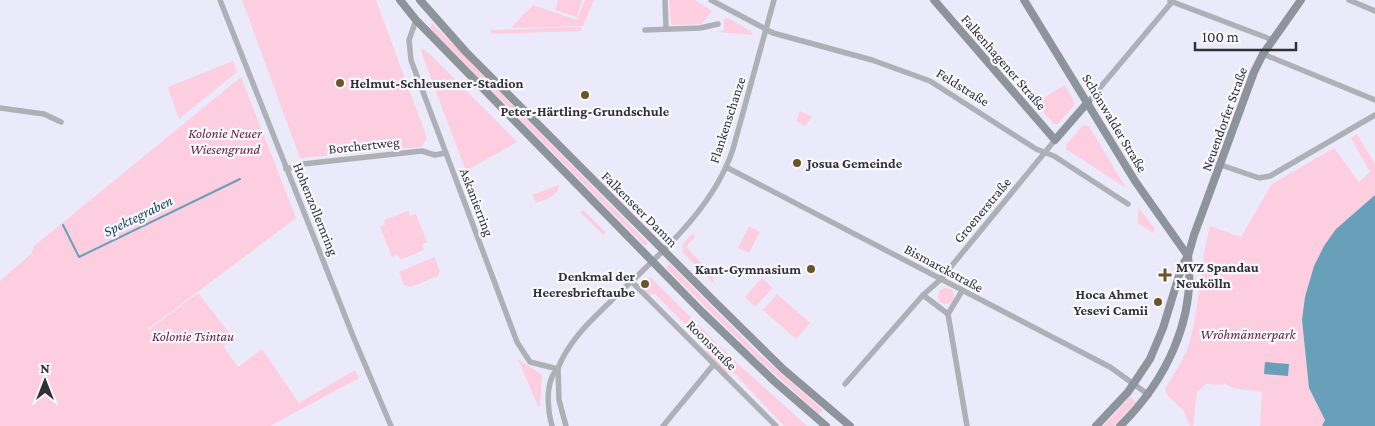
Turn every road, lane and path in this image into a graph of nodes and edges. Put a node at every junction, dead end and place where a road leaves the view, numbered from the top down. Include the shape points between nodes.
1 (220, 0) edge
2 (400, 0) edge
3 (420, 0) edge
4 (665, 0) edge
5 (710, 0) edge
6 (774, 0) edge
7 (934, 0) edge
8 (1024, 0) edge
9 (1301, 0) edge
10 (1349, 0) edge
11 (1170, 1) edge
12 (718, 2) edge
13 (426, 8) junction
14 (1375, 11) edge
15 (416, 20) junction
16 (718, 24) dead end
17 (666, 28) junction
18 (645, 30) dead end
19 (767, 31) junction
20 (1273, 40) junction
21 (1263, 54) junction
22 (1375, 100) edge
23 (1088, 102) junction
24 (0, 108) edge
25 (1375, 115) edge
26 (60, 122) dead end
27 (1055, 140) junction
28 (1046, 152) junction
29 (445, 153) junction
30 (1220, 165) junction
31 (726, 167) junction
32 (286, 169) junction
33 (1128, 204) dead end
34 (663, 250) junction
35 (1188, 256) junction
36 (652, 261) junction
37 (940, 280) junction
38 (631, 281) junction
39 (1175, 288) junction
40 (1189, 291) junction
41 (962, 292) junction
42 (923, 295) junction
43 (948, 314) junction
44 (714, 364) junction
45 (558, 369) junction
46 (845, 384) dead end
47 (1135, 384) junction
48 (1149, 395) junction
49 (561, 413) junction
50 (550, 417) junction
51 (391, 426) edge
52 (552, 426) edge
53 (566, 426) edge
54 (662, 426) edge
55 (776, 426) edge
56 (826, 426) edge
57 (850, 426) edge
58 (967, 426) edge
59 (1096, 426) edge
60 (1120, 426) edge

1 - 32 street, Hohenzollernring
2 - 15 main road, Falkenseer Damm
3 - 13 main road, Falkenseer Damm
4 - 17 street
5 - 12 street, Feldstraße
6 - 19 street, Flankenschanze
7 - 27 main road, Falkenhagener Straße
8 - 23 main road, Schönwalder Straße
9 - 20 main road, Neuendorfer Straße
10 - 14 street
11 - 20 street
11 - 23 street
12 - 19 street, Feldstraße
13 - 15 main road
13 - 34 main road, Falkenseer Damm
15 - 29 street, Askanierring via 408,51
15 - 36 main road, Falkenseer Damm
16 - 17 street via 700,28
17 - 18 street
19 - 28 street, Feldstraße via 874,60 930,81 1036,149
19 - 31 street, Flankenschanze
20 - 21 main road, Neuendorfer Straße
21 - 22 street
21 - 30 main road, Neuendorfer Straße
23 - 27 main road
23 - 35 main road, Schönwalder Straße via 1135,182
24 - 26 street via 44,114
25 - 30 street via 1270,176 1259,178
27 - 28 street, Groenerstraße
28 - 33 street, Feldstraße
28 - 37 street, Groenerstraße
29 - 32 street, Borchertweg via 435,155 422,151 303,164
29 - 45 street, Askanierring via 517,342 530,362
30 - 35 main road, Neuendorfer Straße
31 - 34 street, Flankenschanze via 696,215
31 - 37 street, Bismarckstraße
32 - 51 street, Hohenzollernring
34 - 36 street, Flankenschanze
34 - 57 main road, Falkenseer Damm via 783,369
35 - 39 main road, Neuendorfer Straße
35 - 40 main road, Neuendorfer Straße
36 - 38 street, Flankenschanze
36 - 56 main road, Falkenseer Damm via 767,375
37 - 41 street, Bismarckstraße
37 - 42 street, Groenerstraße
38 - 44 street, Roonstraße
38 - 45 street, Flankenschanze via 578,334
39 - 40 main road
39 - 47 main road, Neuendorfer Straße via 1154,351
40 - 48 main road, Neuendorfer Straße via 1174,349
41 - 43 street
41 - 47 street, Bismarckstraße via 1099,360
42 - 43 street
42 - 46 street, Groenerstraße
43 - 58 street
44 - 54 street
44 - 55 street, Roonstraße
45 - 49 street, Flankenschanze
45 - 50 street, Flankenschanze via 552,376 549,390
47 - 48 street, Bismarckstraße
47 - 59 main road, Neuendorfer Straße
48 - 60 main road, Neuendorfer Straße
49 - 50 street
49 - 53 street, Flankenschanze
50 - 52 street, Flankenschanze

